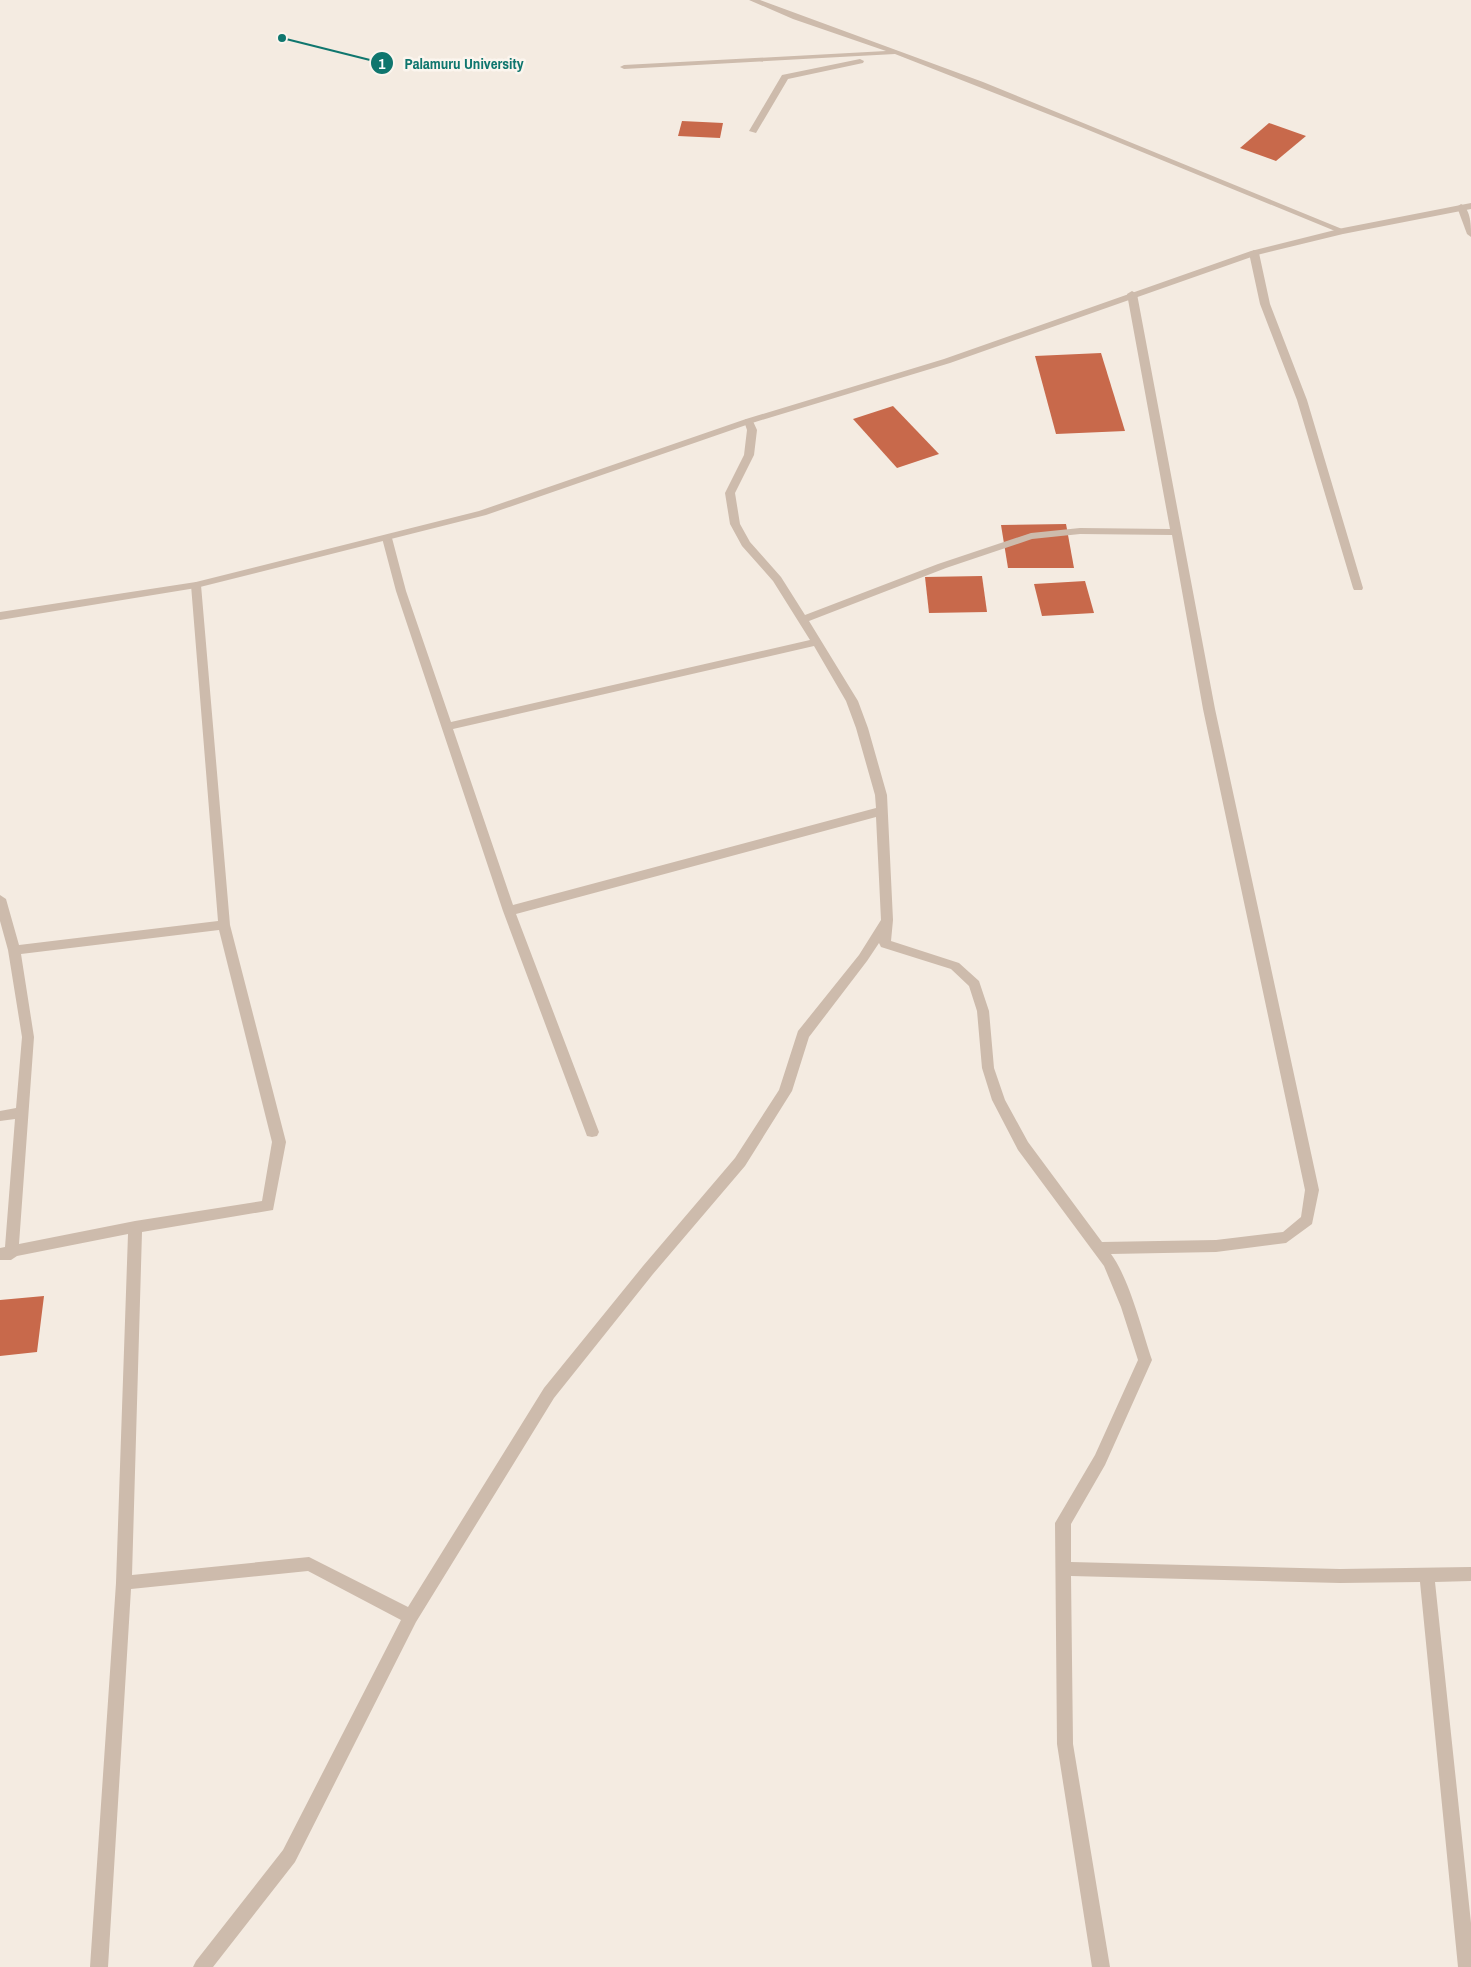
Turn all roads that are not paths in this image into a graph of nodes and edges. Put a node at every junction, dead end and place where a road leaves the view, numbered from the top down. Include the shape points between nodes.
1 (753, 0) edge
2 (900, 52) junction
3 (624, 67) dead end
4 (753, 131) dead end
5 (1471, 206) edge
6 (1461, 207) junction
7 (1343, 231) junction
8 (1471, 234) edge
9 (1254, 253) junction
10 (1132, 294) junction
11 (749, 420) junction
12 (1177, 532) junction
13 (387, 538) junction
14 (196, 585) junction
15 (1358, 588) dead end
16 (0, 616) edge
17 (802, 620) junction
18 (816, 642) junction
19 (447, 727) junction
20 (882, 810) junction
21 (0, 899) edge
22 (509, 911) junction
23 (886, 920) junction
24 (224, 925) junction
25 (14, 950) junction
26 (23, 1112) junction
27 (0, 1116) edge
28 (592, 1132) dead end
29 (134, 1227) junction
30 (1099, 1248) junction
31 (5, 1254) edge
32 (1063, 1569) junction
33 (1427, 1574) junction
34 (1471, 1574) edge
35 (124, 1583) junction
36 (411, 1617) junction
37 (99, 1967) edge
38 (202, 1967) edge
39 (1101, 1967) edge
40 (1467, 1967) edge

1 - 2 street
2 - 3 street
2 - 4 street via 785,77
2 - 7 street
5 - 6 street
6 - 7 street
6 - 8 street
7 - 9 street
9 - 10 street
9 - 15 street via 1265,304 1302,400
10 - 11 street via 947,361
10 - 12 street
11 - 13 street via 482,513
11 - 17 street via 752,430 749,455 730,493 735,524 746,544 777,579
12 - 17 street via 1080,531 1031,536
12 - 30 street via 1209,709 1312,1190 1307,1220 1286,1237 1216,1246
13 - 14 street
13 - 19 street via 401,591
14 - 16 street
14 - 24 street
17 - 18 street
18 - 19 street
18 - 20 street via 855,710 881,795
19 - 22 street
20 - 22 street
20 - 23 street
21 - 25 street
22 - 28 street
23 - 30 street via 886,944 955,966 975,984 983,1011 988,1068 1000,1100 1023,1146
23 - 36 street via 863,958 803,1035 785,1090 740,1162 549,1393
24 - 25 street
24 - 29 street via 280,1142 268,1206
25 - 26 street via 28,1037
26 - 27 street
26 - 31 street
29 - 31 street
29 - 35 street
30 - 32 street via 1110,1263 1128,1306 1145,1360 1100,1460 1063,1523
32 - 33 street via 1340,1576
32 - 39 street via 1065,1744
33 - 34 street
33 - 40 street
35 - 36 street via 309,1564
35 - 37 street
36 - 38 street via 289,1856

